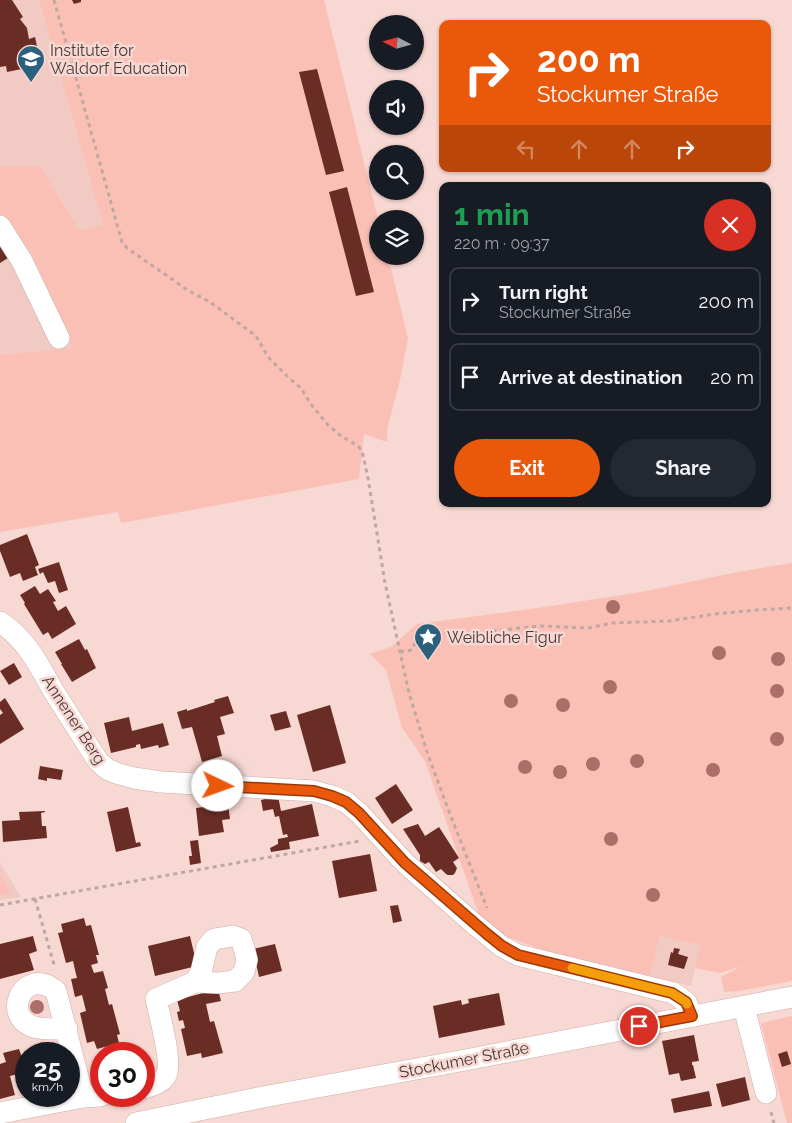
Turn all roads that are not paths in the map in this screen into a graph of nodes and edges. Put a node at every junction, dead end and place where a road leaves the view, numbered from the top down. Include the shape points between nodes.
1 (0, 226) edge
2 (59, 338) dead end
3 (0, 622) edge
4 (196, 982) dead end
5 (792, 997) edge
6 (744, 1007) junction
7 (692, 1016) junction
8 (67, 1029) junction
9 (155, 1084) edge
10 (90, 1091) edge
11 (766, 1093) dead end
12 (90, 1096) edge
13 (0, 1114) edge
14 (136, 1123) edge

1 - 2 street via 22,261
3 - 7 street, Annener Berg via 17,635 32,654 98,761 107,770 161,782 314,791 332,796 359,813 405,863 502,946 518,955 672,993 686,1002
4 - 9 street via 156,999 169,1068 165,1077
5 - 6 street, Stockumer Straße
6 - 7 street, Stockumer Straße
6 - 11 street
7 - 14 street, Stockumer Straße
8 - 8 street via 56,990 38,984 26,988 17,1002 18,1014 24,1021 35,1027
8 - 10 street
12 - 13 street

